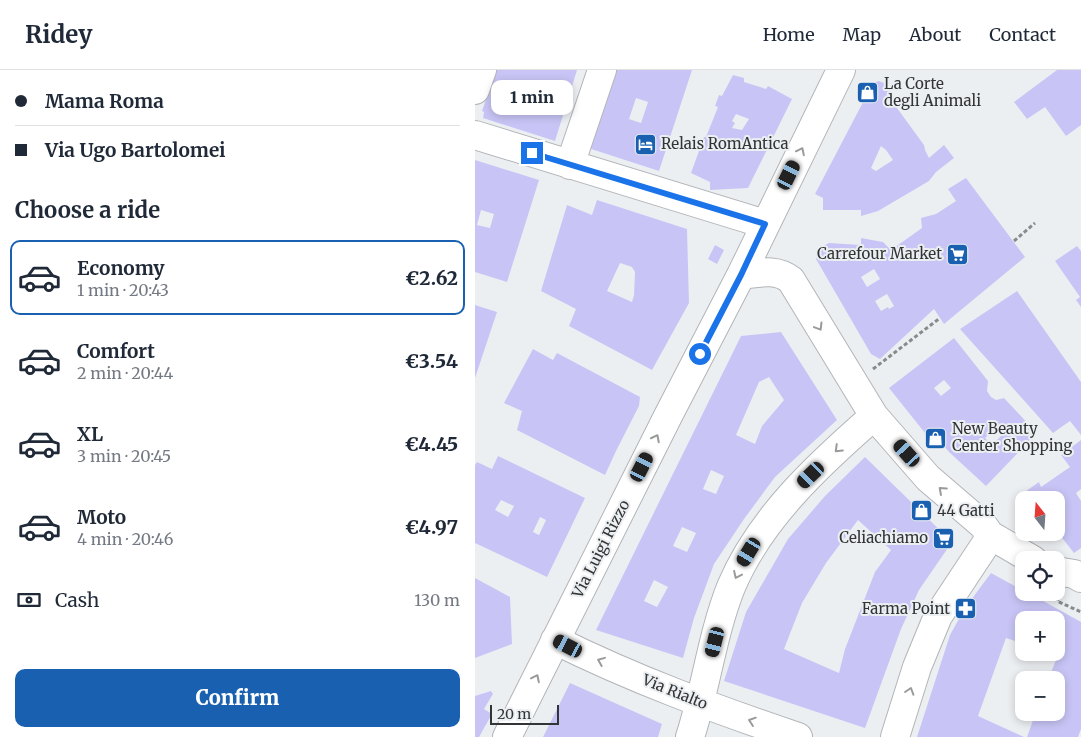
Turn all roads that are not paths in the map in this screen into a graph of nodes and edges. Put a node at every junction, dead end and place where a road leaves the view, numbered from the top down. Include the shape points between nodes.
1 (482, 70) edge
2 (602, 70) edge
3 (841, 70) edge
4 (475, 90) edge
5 (475, 135) edge
6 (570, 164) junction
7 (769, 217) junction
8 (741, 275) junction
9 (874, 416) junction
10 (990, 535) junction
11 (1018, 551) edge
12 (1065, 572) edge
13 (1081, 578) edge
14 (555, 640) junction
15 (701, 703) junction
16 (507, 737) edge
17 (690, 737) edge
18 (798, 737) edge
19 (895, 737) edge

1 - 4 street
2 - 6 street
7 -> 3 street
5 - 6 street
6 - 7 street via 713,208
7 - 8 street, Via Luigi Rizzo
8 -> 9 street via 776,272 787,277
14 -> 8 street, Via Luigi Rizzo
10 -> 9 street via 983,525 928,478
9 -> 15 street via 797,489 743,562 731,588
10 - 11 street
19 -> 10 street via 917,667 938,616
12 - 13 street
15 -> 14 street, Via Rialto
16 -> 14 street, Via Luigi Rizzo
15 - 17 street
18 -> 15 street, Via Rialto

